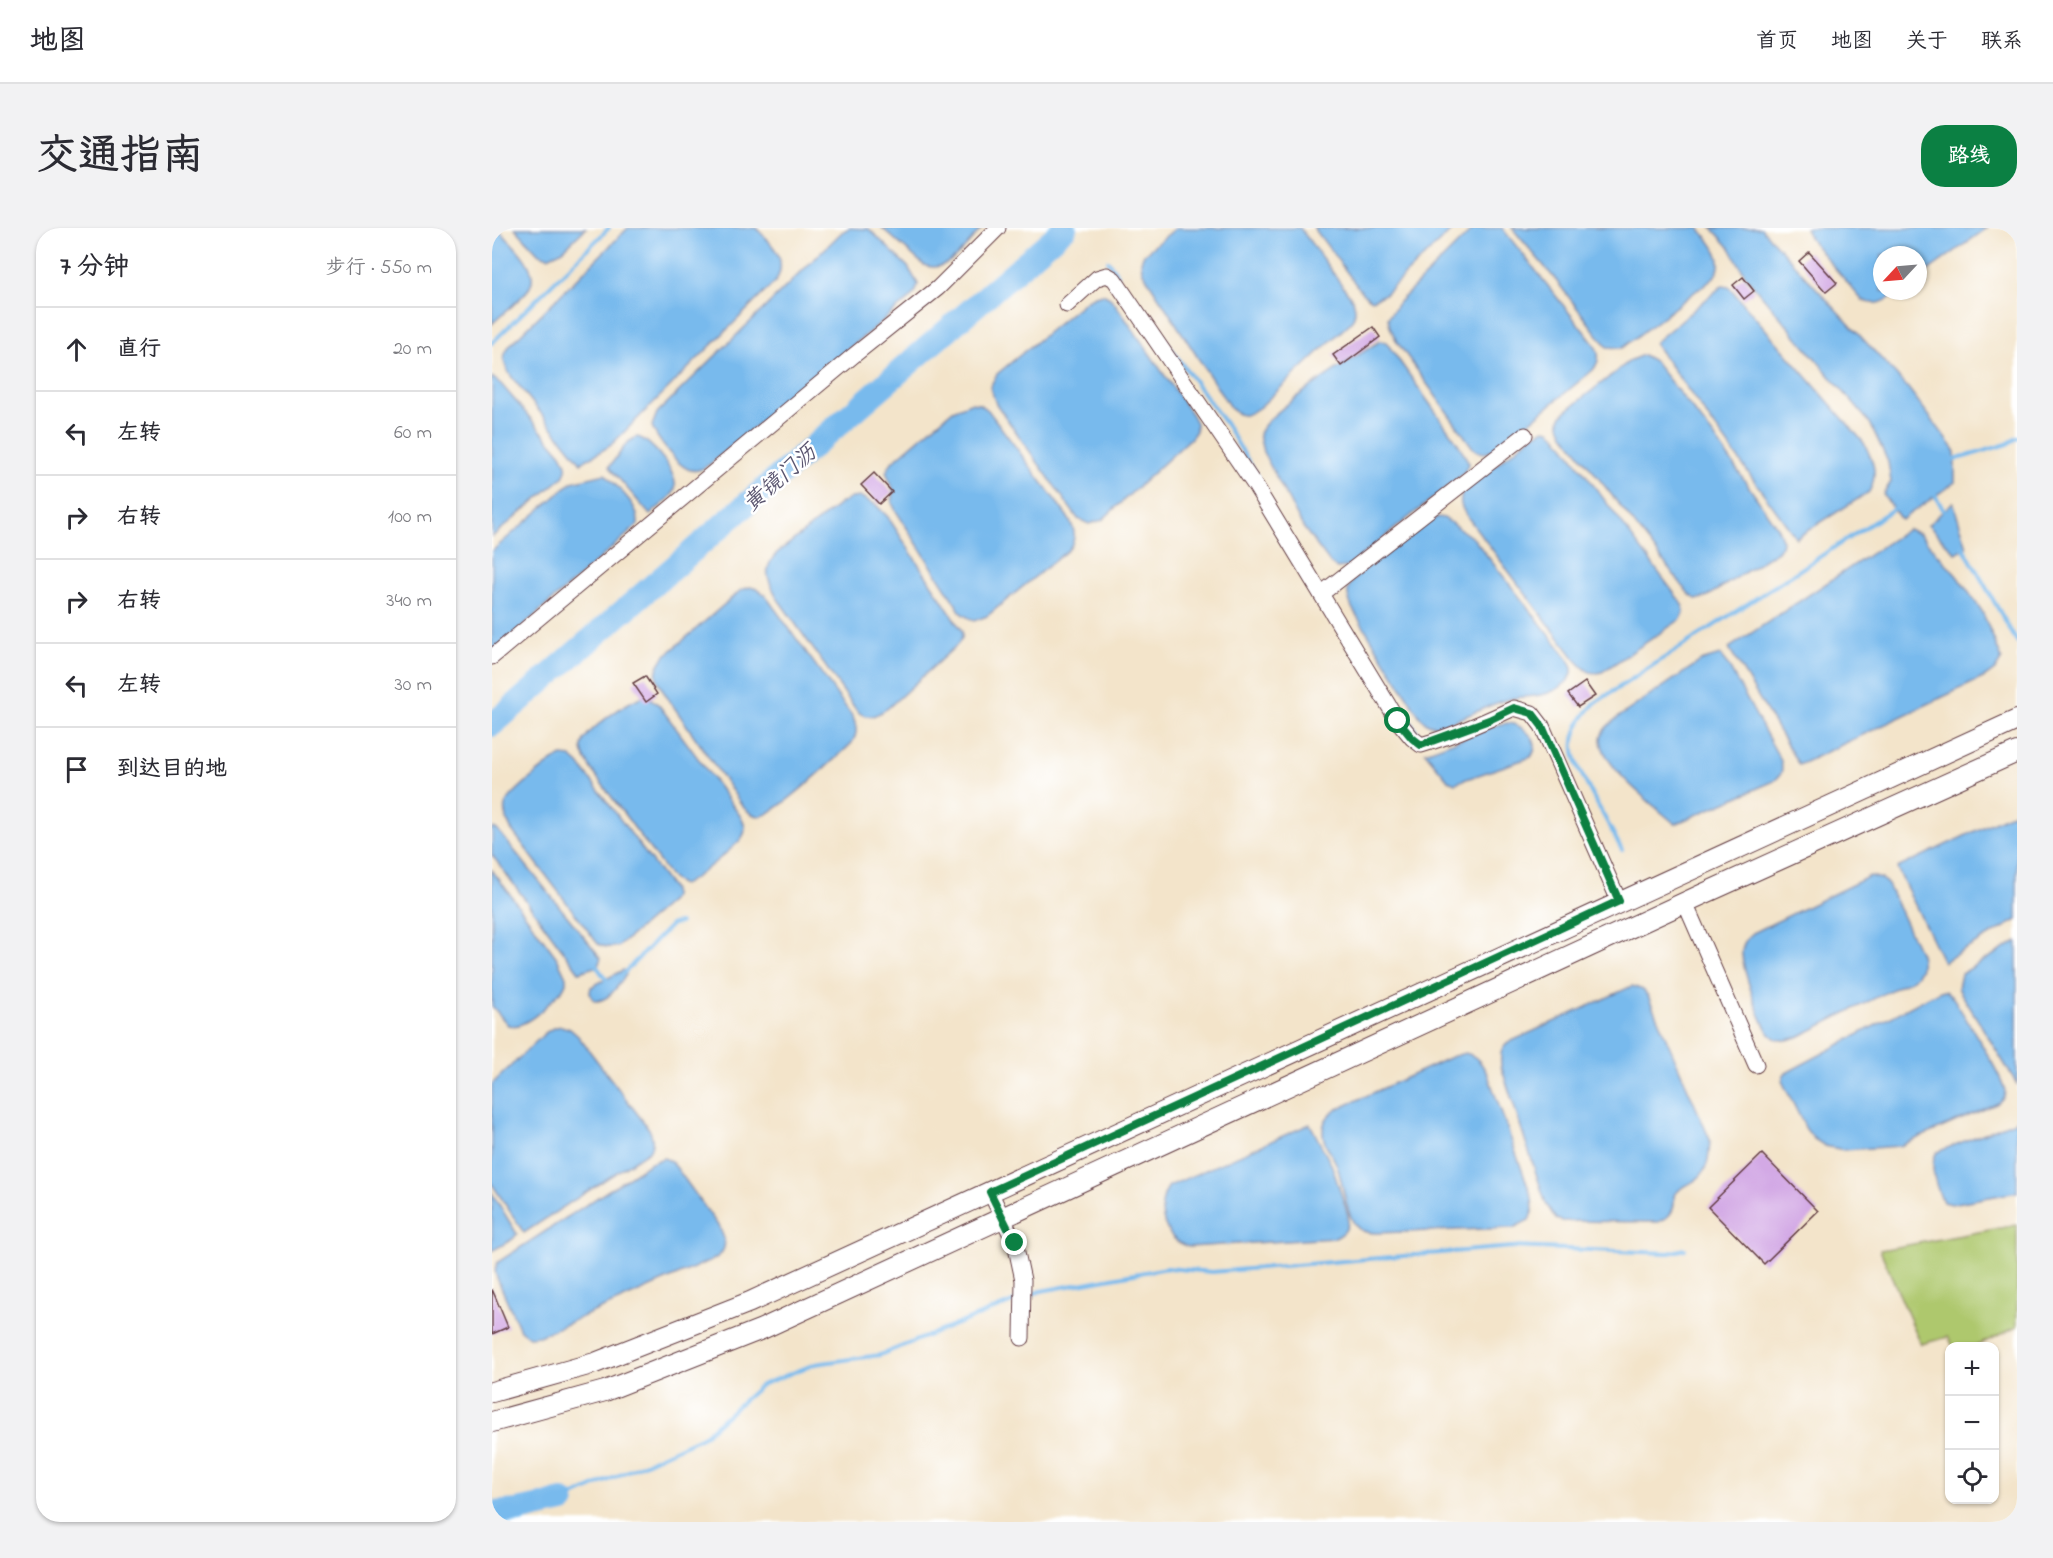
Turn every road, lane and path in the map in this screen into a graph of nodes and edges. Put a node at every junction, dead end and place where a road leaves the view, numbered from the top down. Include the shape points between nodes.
1 (998, 228) edge
2 (1067, 305) dead end
3 (1525, 435) dead end
4 (1321, 594) junction
5 (492, 657) edge
6 (2017, 720) edge
7 (2017, 752) edge
8 (1619, 901) junction
9 (1685, 903) junction
10 (1756, 1065) dead end
11 (990, 1192) junction
12 (1004, 1218) junction
13 (1022, 1338) dead end
14 (492, 1392) edge
15 (492, 1422) edge

1 - 5 lane via 938,288
2 - 4 lane via 1097,278 1107,275 1114,279 1256,487
3 - 4 lane
4 - 8 lane via 1398,721 1421,745 1514,708 1532,713 1542,726
6 - 8 main road
7 - 9 main road
8 - 11 main road
9 - 10 lane
9 - 12 main road
11 - 12 lane
11 - 14 main road via 750,1302 595,1363
12 - 13 lane via 1015,1243 1023,1280
12 - 15 main road via 762,1329 605,1391

